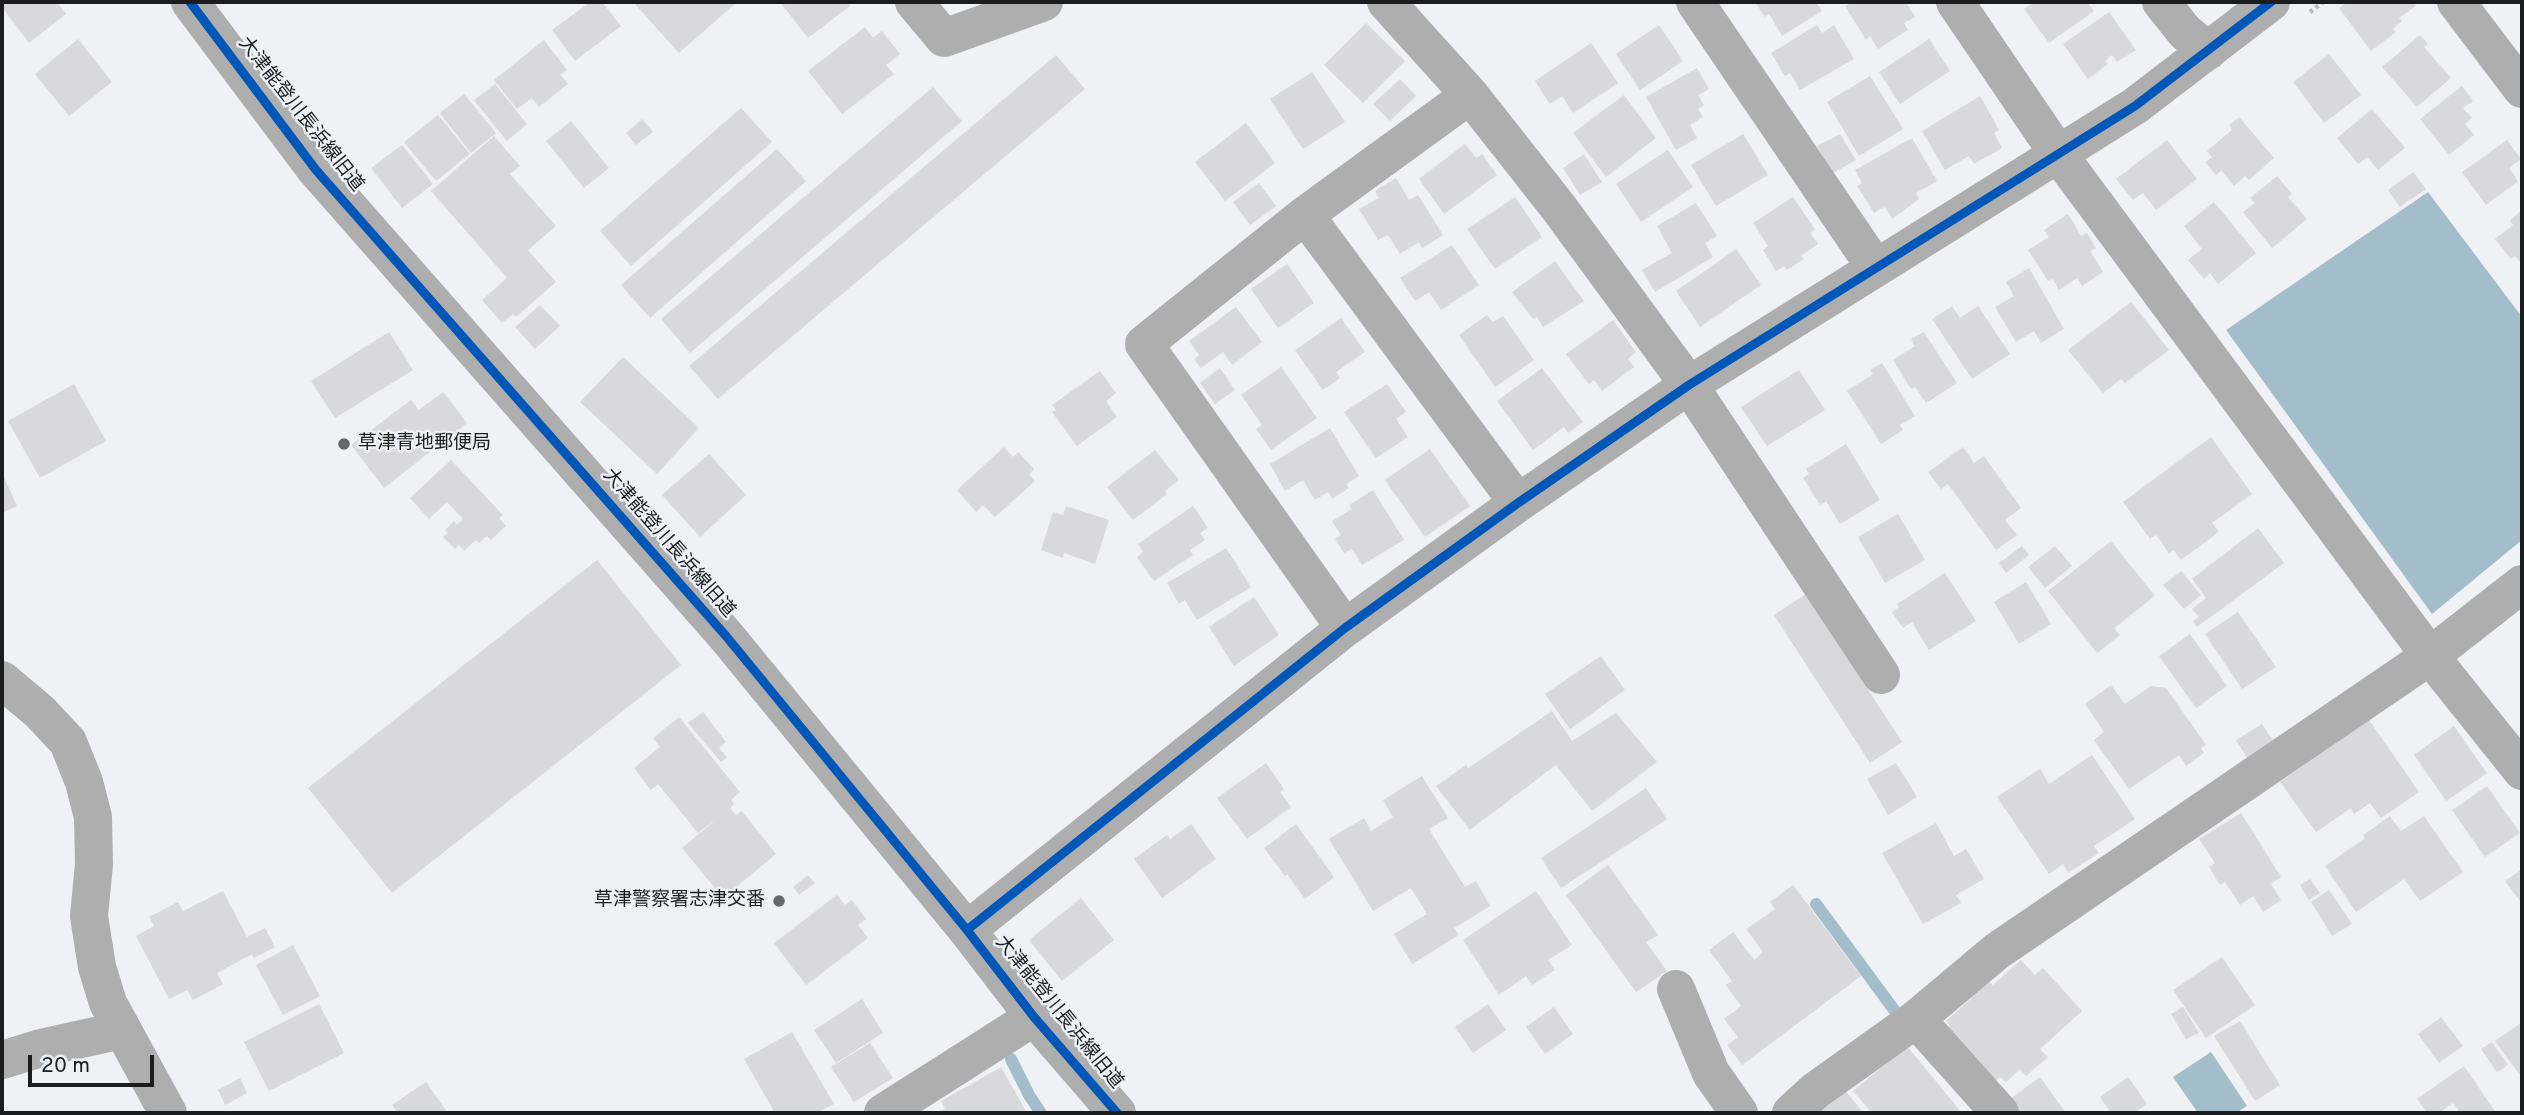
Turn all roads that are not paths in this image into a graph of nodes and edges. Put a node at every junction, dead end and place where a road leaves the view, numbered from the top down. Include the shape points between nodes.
1 (190, 2) edge
2 (915, 2) edge
3 (1044, 2) edge
4 (1386, 2) edge
5 (1695, 2) edge
6 (1955, 2) edge
7 (2161, 2) edge
8 (2271, 2) edge
9 (2456, 2) edge
10 (2208, 51) junction
11 (2522, 89) edge
12 (1470, 95) junction
13 (2059, 155) junction
14 (1306, 215) junction
15 (1875, 267) junction
16 (1689, 385) junction
17 (1518, 503) junction
18 (2522, 584) edge
19 (1345, 628) junction
20 (2430, 656) junction
21 (1881, 675) dead end
22 (2, 680) edge
23 (2522, 771) edge
24 (967, 930) junction
25 (1676, 989) dead end
26 (1034, 1017) junction
27 (1916, 1019) junction
28 (122, 1030) junction
29 (2, 1060) edge
30 (1803, 1102) edge
31 (168, 1113) edge
32 (883, 1113) edge
33 (1117, 1113) edge
34 (1739, 1113) edge
35 (2000, 1113) edge

1 - 24 street, 大津能登川長浜線旧道 via 316,170 726,636
2 - 3 street via 944,38
4 - 12 street
5 - 15 street
6 - 13 street
7 - 10 street
8 - 10 street
9 - 11 street
10 - 13 street
12 - 14 street
12 - 16 street
13 - 15 street
13 - 20 street
14 - 17 street
14 - 19 street via 1144,344
15 - 16 street
16 - 17 street
16 - 21 street
17 - 19 street
18 - 20 street
19 - 24 street
20 - 23 street
20 - 27 street via 1997,951
22 - 28 street via 68,742 84,782 93,817 89,916 97,967
24 - 26 street, 大津能登川長浜線旧道
25 - 34 street via 1711,1073
26 - 32 street
26 - 33 street, 大津能登川長浜線旧道
27 - 30 street
27 - 35 street
28 - 29 street
28 - 31 street

